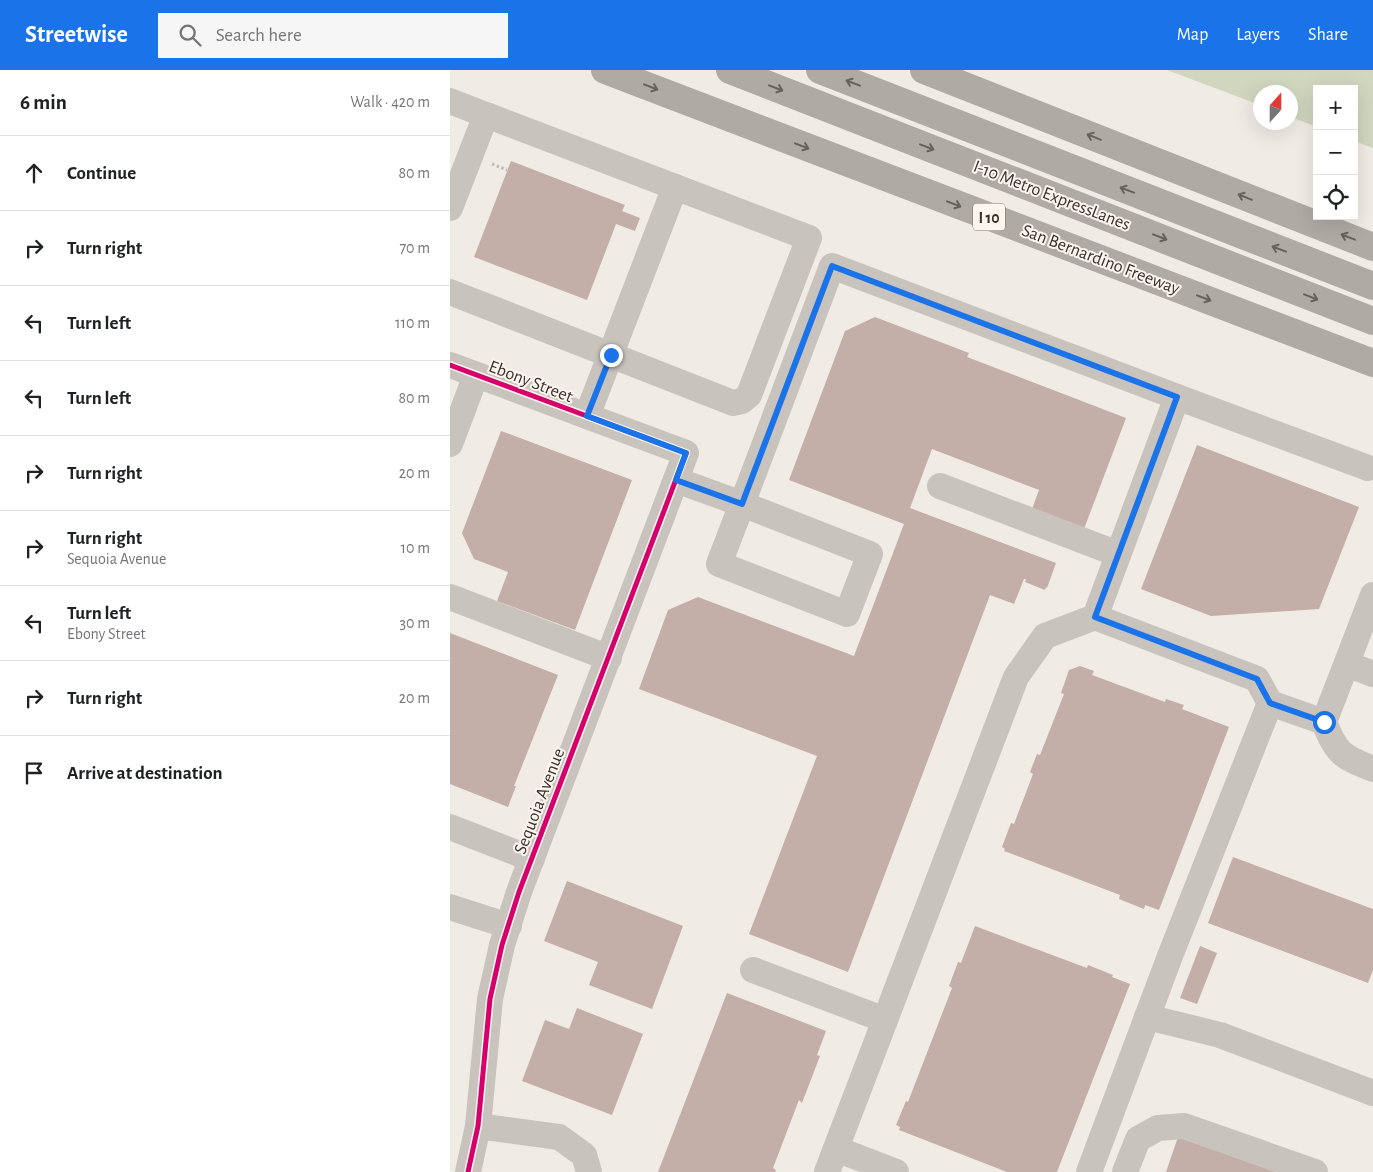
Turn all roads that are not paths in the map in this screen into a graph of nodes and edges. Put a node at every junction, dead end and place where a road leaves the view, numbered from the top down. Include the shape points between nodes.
1 (605, 70) edge
2 (730, 70) edge
3 (820, 70) edge
4 (924, 70) edge
5 (450, 101) edge
6 (486, 115) junction
7 (675, 187) junction
8 (450, 208) edge
9 (1373, 246) edge
10 (1373, 286) edge
11 (450, 292) edge
12 (1373, 321) edge
13 (611, 355) junction
14 (1373, 363) edge
15 (450, 365) edge
16 (476, 375) junction
17 (1177, 397) junction
18 (587, 416) junction
19 (450, 444) edge
20 (686, 453) joint
21 (1368, 468) dead end
22 (676, 480) junction
23 (940, 486) dead end
24 (742, 504) junction
25 (1118, 554) junction
26 (1373, 595) edge
27 (450, 597) edge
28 (1095, 617) junction
29 (609, 658) junction
30 (1347, 664) junction
31 (1373, 674) edge
32 (1270, 703) junction
33 (1324, 722) junction
34 (1373, 769) edge
35 (450, 827) edge
36 (532, 859) junction
37 (450, 907) edge
38 (509, 926) junction
39 (753, 970) dead end
40 (1147, 1016) junction
41 (885, 1020) junction
42 (1373, 1093) edge
43 (478, 1126) junction
44 (832, 1160) edge
45 (468, 1172) edge
46 (589, 1172) edge
47 (896, 1172) edge
48 (1089, 1172) edge
49 (1125, 1172) edge
50 (1315, 1172) edge

1 -> 14 highway, San Bernardino Freeway / I 10
2 -> 12 highway, I-10 Metro ExpressLanes
10 -> 3 highway, I-10 Metro ExpressLanes
9 -> 4 highway
5 - 6 street
6 - 7 street
6 - 8 street
7 - 13 street
7 - 13 street via 809,238 749,395 742,401 733,403
11 - 13 street
13 - 18 street
15 - 16 street, Ebony Street
16 - 18 street, Ebony Street
16 - 19 street
17 - 21 street
17 - 24 street via 832,266
17 - 25 street
18 - 20 street, Ebony Street
20 - 22 street, Sequoia Avenue
22 - 24 street
22 - 29 street, Sequoia Avenue
23 - 25 street
24 - 24 street via 719,564 847,614 870,554
25 - 28 street
26 - 30 street
27 - 29 street
28 - 32 street via 1257,679
28 - 41 street via 1045,636 1016,677
29 - 36 street, Sequoia Avenue
30 - 31 street
30 - 33 street
32 - 33 street
32 - 40 street
33 - 34 street via 1332,743 1349,760
35 - 36 street
36 - 38 street, Sequoia Avenue
37 - 38 street
38 - 43 street, Sequoia Avenue via 490,999
39 - 41 street
40 - 42 street via 1220,1035
40 - 48 street
41 - 44 street
43 - 45 street, Sequoia Avenue
43 - 46 street via 559,1137 584,1155
44 - 47 street
49 - 50 street via 1138,1139 1158,1128 1184,1126

